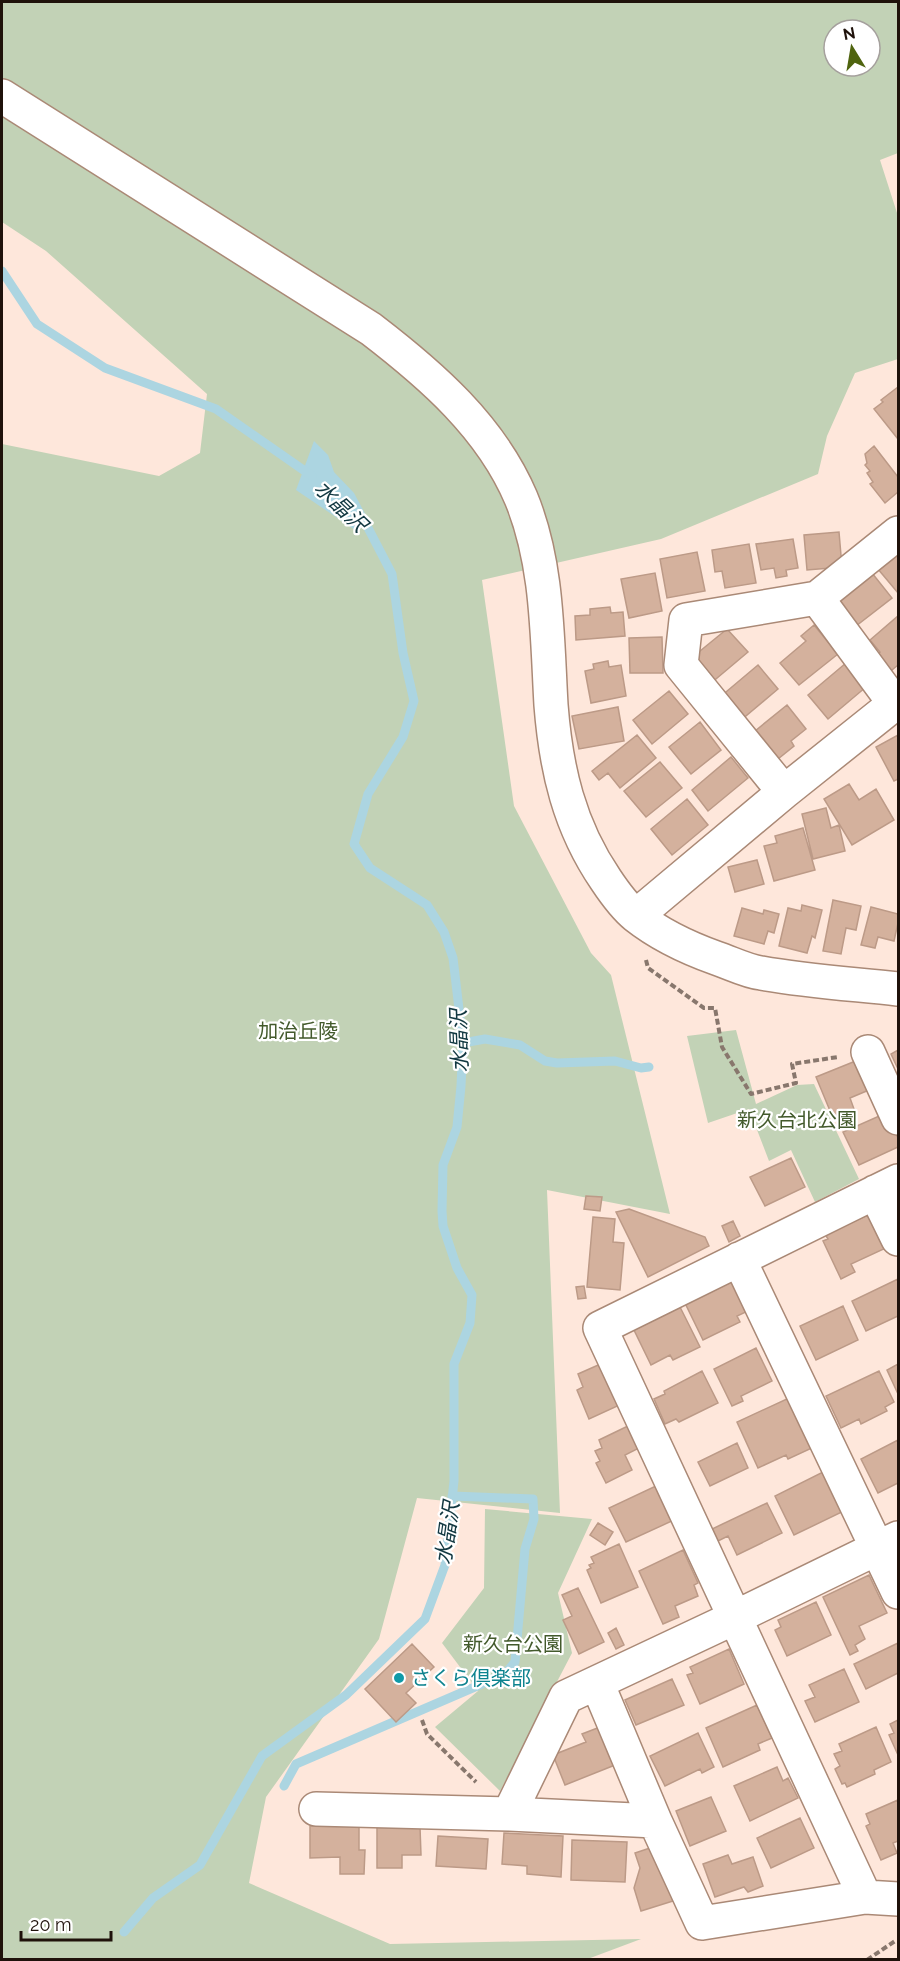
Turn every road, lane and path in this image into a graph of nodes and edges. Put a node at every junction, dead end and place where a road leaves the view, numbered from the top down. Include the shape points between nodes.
1 (2, 96) edge
2 (898, 533) edge
3 (817, 598) junction
4 (897, 702) edge
5 (784, 792) junction
6 (636, 916) junction
7 (898, 989) edge
8 (868, 1052) joint
9 (898, 1118) edge
10 (887, 1186) edge
11 (898, 1239) edge
12 (739, 1259) junction
13 (888, 1543) edge
14 (898, 1592) edge
15 (736, 1617) junction
16 (597, 1683) junction
17 (422, 1720) dead end
18 (316, 1809) dead end
19 (509, 1814) junction
20 (655, 1821) junction
21 (865, 1897) junction
22 (898, 1899) edge
23 (895, 1941) dead end
24 (867, 1959) edge

1 - 6 street via 371,330 451,395 478,429 521,498 537,548 554,735 575,826 597,867
2 - 3 street
3 - 4 street
3 - 5 street via 686,620 681,665
4 - 5 street
5 - 6 street
6 - 7 street via 682,945 759,973
6 - 8 path via 648,968 704,1008 715,1008 722,1047 751,1094 796,1083 792,1064
8 - 9 street
10 - 11 street
10 - 12 street
12 - 13 street
12 - 15 street via 600,1328
13 - 14 street
13 - 15 street
15 - 16 street
15 - 21 street
16 - 19 street via 566,1697
16 - 20 street
17 - 19 path via 427,1734
18 - 19 street
19 - 20 street
20 - 21 street via 702,1923
21 - 22 street
23 - 24 path

